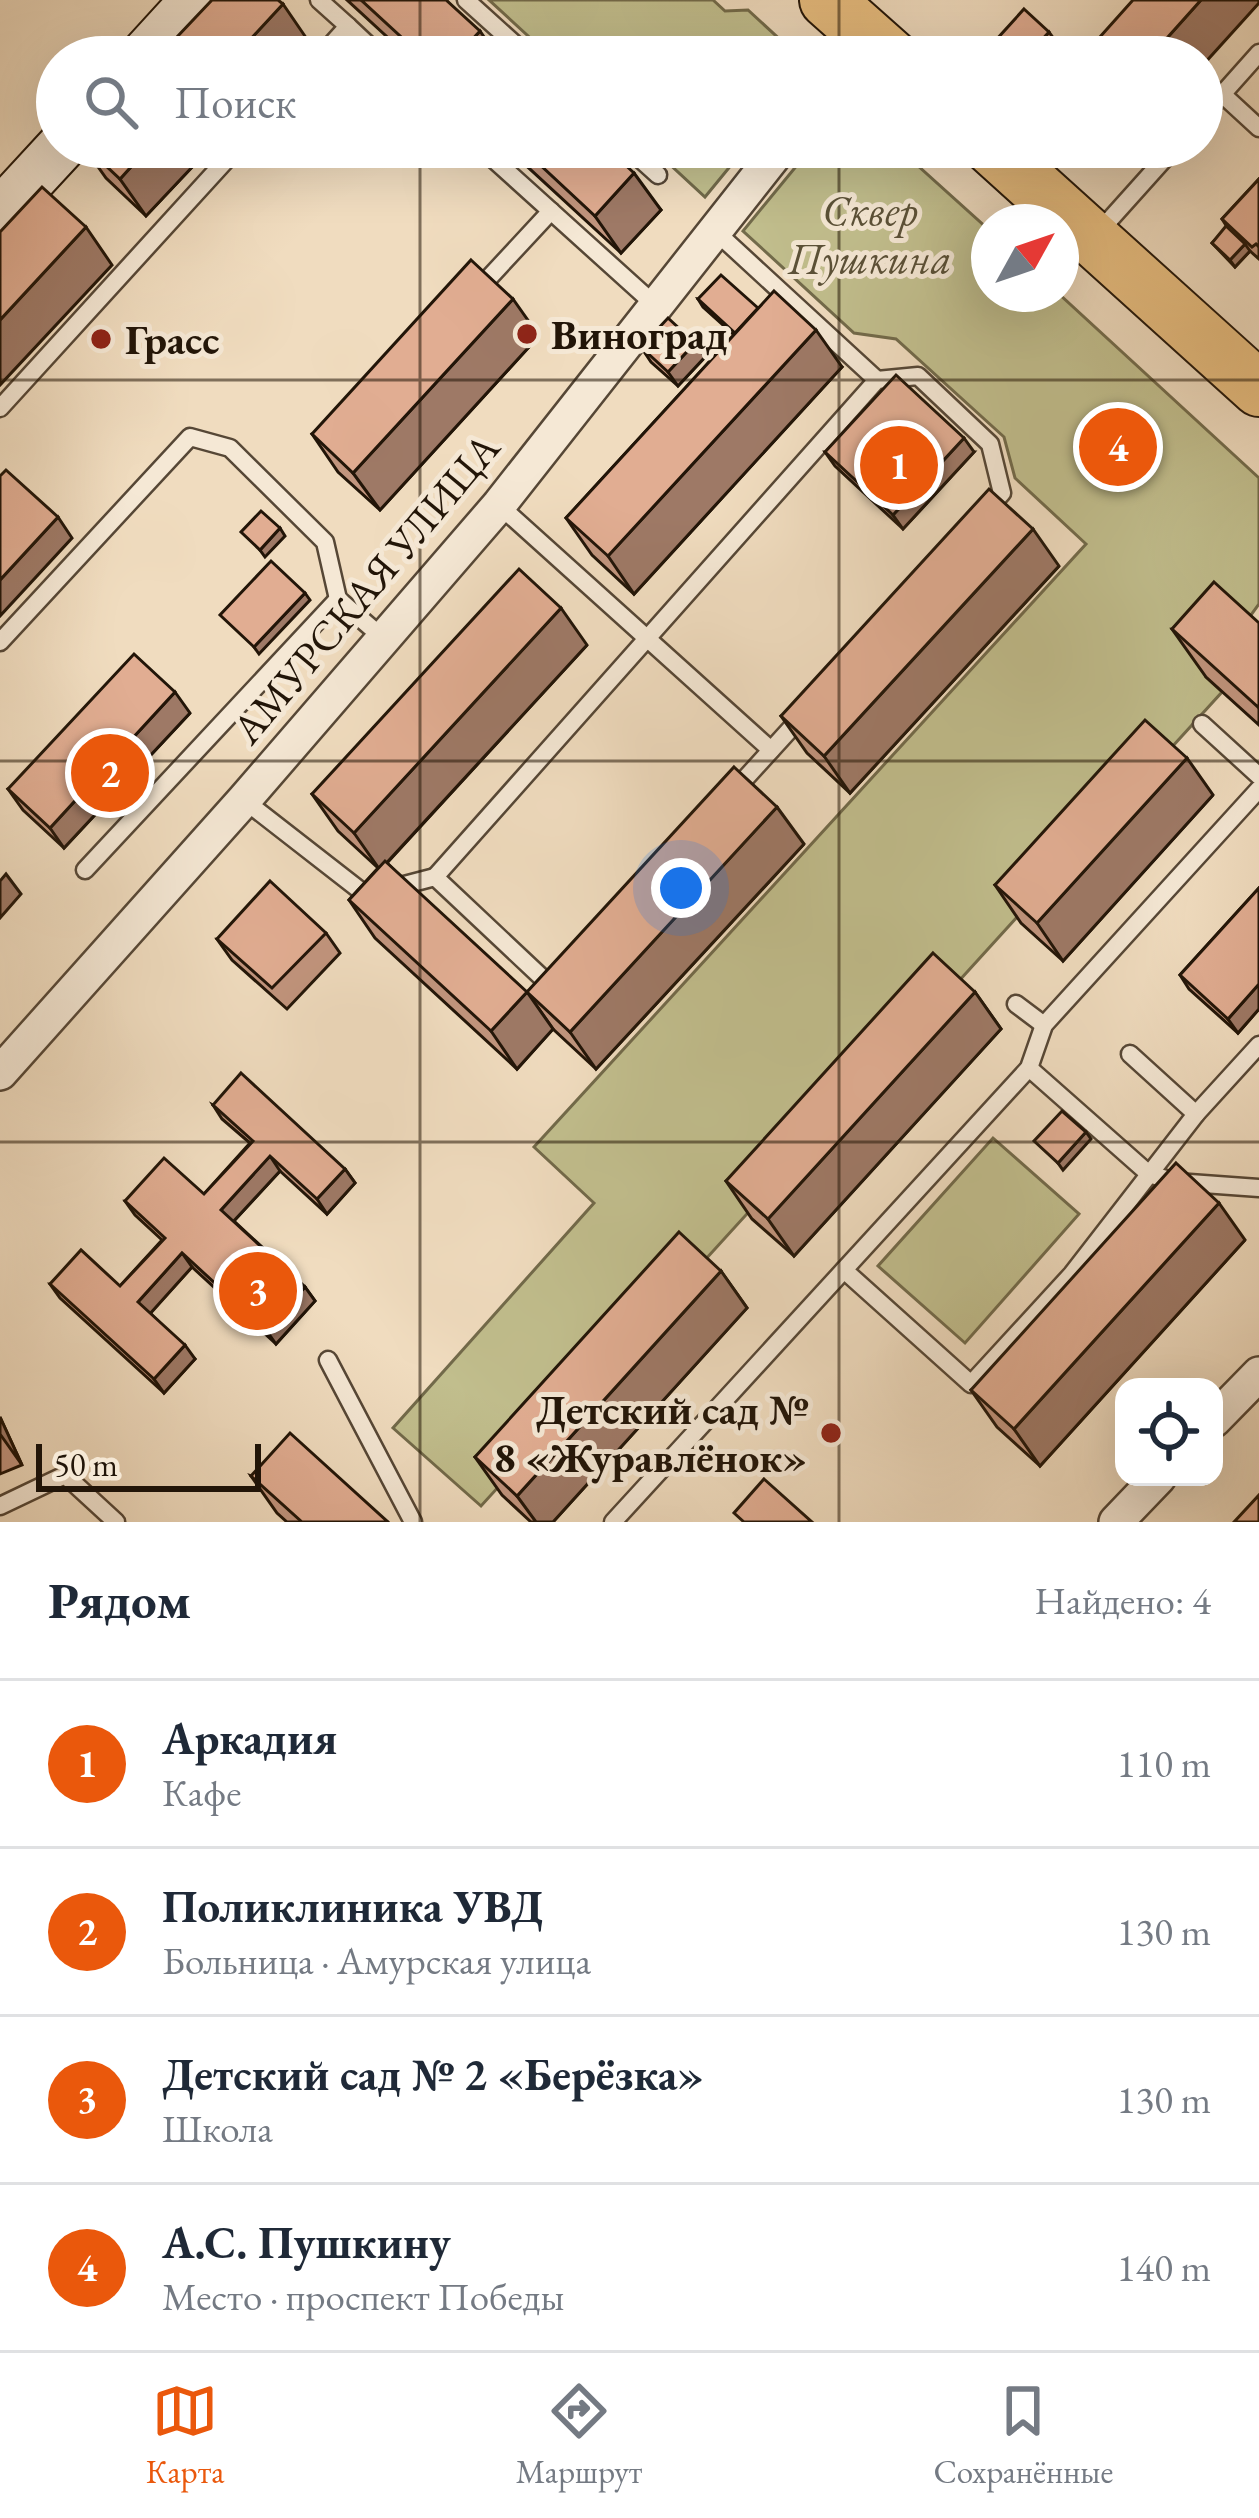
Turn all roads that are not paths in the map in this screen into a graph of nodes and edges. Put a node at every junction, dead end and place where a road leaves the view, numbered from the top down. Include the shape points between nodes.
1 (195, 0) edge
2 (320, 0) edge
3 (466, 0) edge
4 (827, 0) edge
5 (348, 26) junction
6 (162, 36) edge
7 (339, 36) edge
8 (359, 36) edge
9 (506, 36) edge
10 (859, 36) edge
11 (1259, 53) edge
12 (1223, 93) edge
13 (1223, 95) edge
14 (1259, 128) edge
15 (42, 168) edge
16 (219, 168) edge
17 (503, 168) edge
18 (650, 168) edge
19 (764, 168) edge
20 (1014, 168) edge
21 (1156, 168) edge
22 (658, 175) dead end
23 (550, 211) junction
24 (0, 213) edge
25 (714, 230) junction
26 (1093, 239) junction
27 (655, 305) junction
28 (457, 313) edge
29 (877, 380) junction
30 (1259, 389) edge
31 (0, 408) edge
32 (500, 505) junction
33 (971, 527) edge
34 (338, 599) junction
35 (383, 638) junction
36 (648, 638) junction
37 (0, 642) edge
38 (818, 699) edge
39 (1202, 724) dead end
40 (771, 750) junction
41 (1259, 776) edge
42 (1259, 789) edge
43 (244, 800) junction
44 (724, 801) edge
45 (85, 871) dead end
46 (435, 877) junction
47 (567, 972) edge
48 (1016, 1004) dead end
49 (1044, 1024) junction
50 (1259, 1045) edge
51 (1130, 1054) dead end
52 (1029, 1069) junction
53 (0, 1072) edge
54 (1196, 1114) junction
55 (1150, 1174) junction
56 (1259, 1188) edge
57 (844, 1270) junction
58 (328, 1360) dead end
59 (1259, 1374) edge
60 (1223, 1411) edge
61 (1150, 1486) edge
62 (0, 1506) edge
63 (116, 1522) edge
64 (413, 1522) edge
65 (613, 1522) edge
66 (1115, 1522) edge

1 - 6 main road
2 - 5 lane
3 - 9 lane
4 - 10 main road
5 - 7 lane
5 - 8 lane
11 - 12 lane
13 - 14 lane
15 - 24 main road
16 - 31 lane
17 - 23 lane
18 - 22 lane
19 - 25 street, АМУРСКАЯ УЛИЦА
20 - 26 main road
21 - 26 lane
23 - 27 lane
23 - 28 lane
25 - 27 street, АМУРСКАЯ УЛИЦА
25 - 29 lane
26 - 30 main road
27 - 32 street, АМУРСКАЯ УЛИЦА
29 - 33 lane via 918,376 990,444 1002,493
29 - 36 lane
32 - 35 street, АМУРСКАЯ УЛИЦА
32 - 36 lane
34 - 35 lane
34 - 37 lane via 325,542 230,448 190,437
34 - 45 lane
35 - 43 street, АМУРСКАЯ УЛИЦА
36 - 40 lane
36 - 46 lane
38 - 40 lane
39 - 41 lane
40 - 44 lane
42 - 49 lane
43 - 46 lane via 366,895
43 - 53 street, АМУРСКАЯ УЛИЦА
46 - 47 lane via 551,989
48 - 49 lane
49 - 52 lane
50 - 54 lane
51 - 54 lane
52 - 55 lane
52 - 57 lane
54 - 55 lane
55 - 56 lane
55 - 57 lane via 971,1384
57 - 65 lane
58 - 64 lane
59 - 60 street
61 - 66 street
62 - 63 lane via 64,1475

